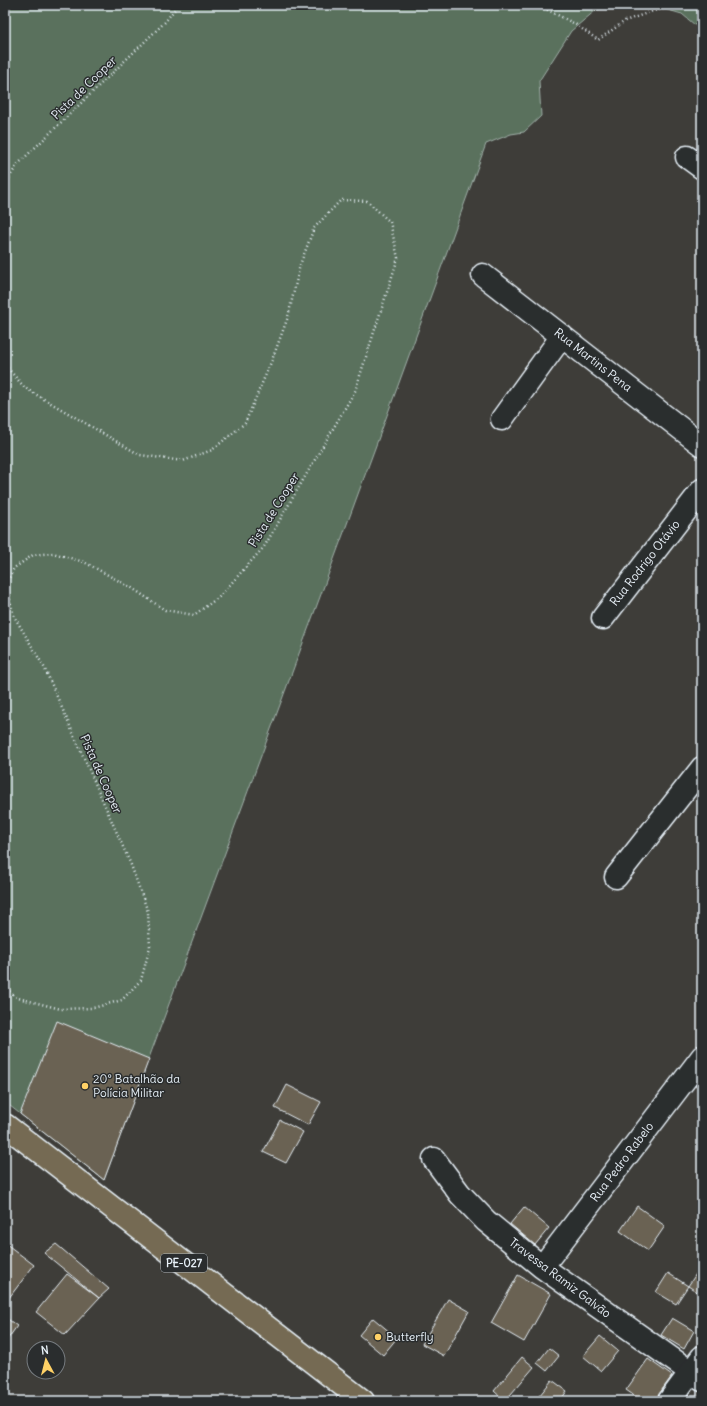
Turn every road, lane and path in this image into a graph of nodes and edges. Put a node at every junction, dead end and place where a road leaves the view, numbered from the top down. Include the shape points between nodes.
1 (178, 5) edge
2 (683, 5) edge
3 (542, 6) edge
4 (702, 12) edge
5 (5, 185) edge
6 (483, 275) dead end
7 (562, 336) junction
8 (5, 365) edge
9 (502, 419) dead end
10 (702, 445) edge
11 (702, 490) edge
12 (603, 618) dead end
13 (702, 768) edge
14 (616, 876) dead end
15 (5, 988) edge
16 (702, 1057) edge
17 (5, 1125) edge
18 (434, 1159) dead end
19 (542, 1267) junction
20 (698, 1369) edge
21 (363, 1401) edge
22 (669, 1401) edge

1 - 5 path, Pista de Cooper via 165,22 17,164
2 - 3 path via 653,11 625,21 598,40
2 - 4 path via 696,6
6 - 7 street, Rua Martins Pena
7 - 9 street
7 - 10 street, Rua Martins Pena
8 - 15 path, Pista de Cooper via 25,388 140,455 183,461 212,450 245,423 288,316 300,265 314,228 341,200 367,201 390,222 398,258 355,391 264,547 219,597 194,615 165,610 132,588 84,562 53,553 33,555 14,568 6,584 14,616 44,667 131,865 148,912 150,947 141,980 122,1000 93,1008 61,1009 18,998
11 - 12 street, Rua Rodrigo Otávio
13 - 14 street
16 - 19 street, Rua Pedro Rabelo
17 - 21 main road, PE-027
18 - 19 street, Travessa Ramiz Galvão via 460,1194 481,1216
19 - 20 street, Travessa Ramiz Galvão
20 - 22 street

